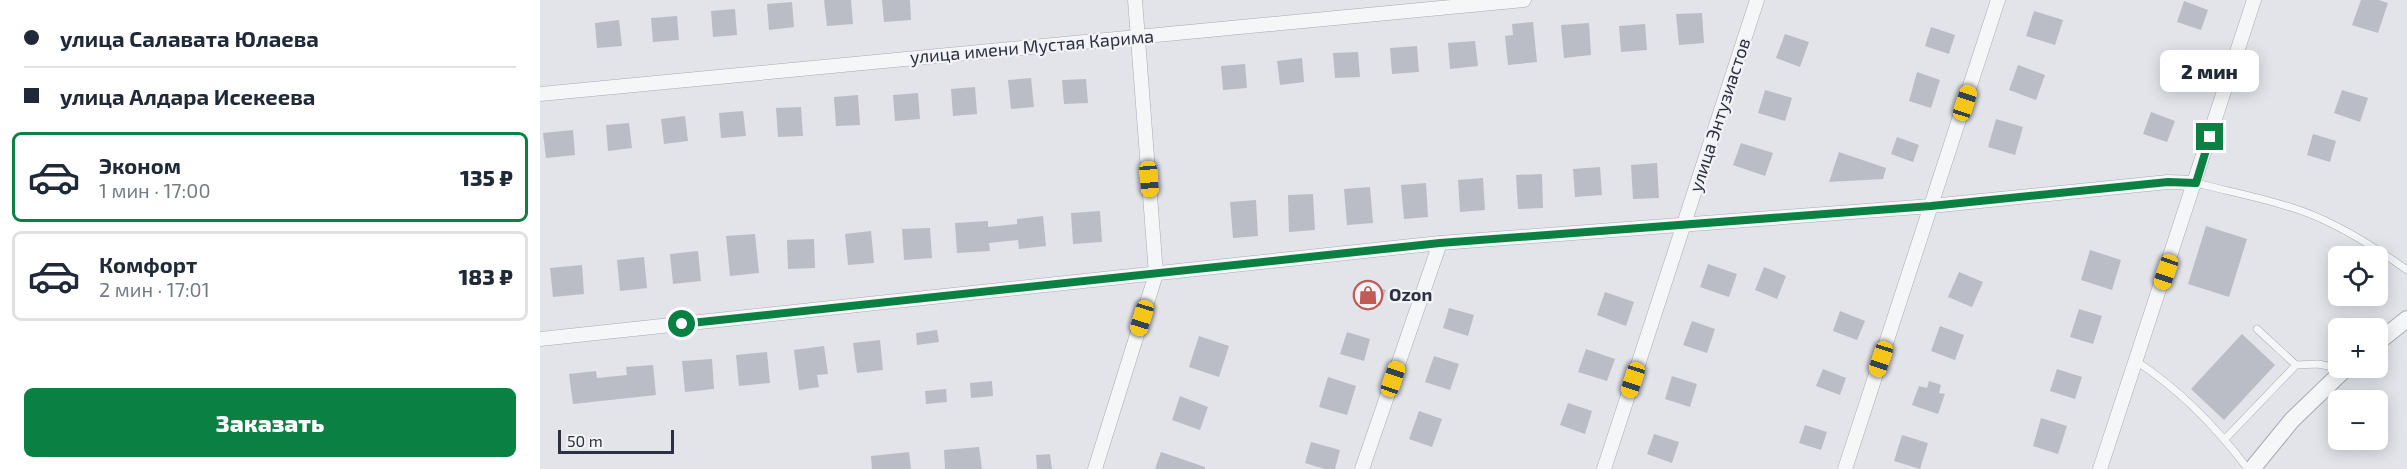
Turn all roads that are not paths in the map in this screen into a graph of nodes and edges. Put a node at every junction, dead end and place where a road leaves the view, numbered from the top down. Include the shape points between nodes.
1 (1134, 0) edge
2 (1524, 0) edge
3 (1758, 0) edge
4 (1998, 0) edge
5 (2254, 0) edge
6 (1137, 37) junction
7 (540, 94) edge
8 (2196, 183) junction
9 (1931, 206) junction
10 (1684, 225) junction
11 (1440, 243) junction
12 (2407, 270) edge
13 (1156, 274) junction
14 (2407, 319) edge
15 (2257, 329) dead end
16 (2388, 334) edge
17 (540, 339) edge
18 (2136, 361) junction
19 (2296, 364) junction
20 (2328, 366) edge
21 (2336, 378) edge
22 (2225, 439) junction
23 (1095, 469) edge
24 (1362, 469) edge
25 (1604, 469) edge
26 (1845, 469) edge
27 (2100, 469) edge
28 (2250, 469) edge

1 - 6 street
2 - 6 street, улица имени Мустая Карима
3 - 10 street, улица Энтузиастов
4 - 9 street
5 - 8 street
6 - 7 street, улица имени Мустая Карима
6 - 13 street
8 - 9 street via 2168,182
8 - 12 lane via 2308,214 2355,237
8 - 18 street
9 - 10 street
9 - 26 street
10 - 11 street
10 - 25 street, улица Энтузиастов
11 - 13 street
11 - 24 street
13 - 17 street
13 - 23 street
14 - 16 street
15 - 19 lane
18 - 22 lane via 2160,376
18 - 27 street
19 - 20 lane
19 - 22 lane
21 - 28 street
22 - 28 lane

